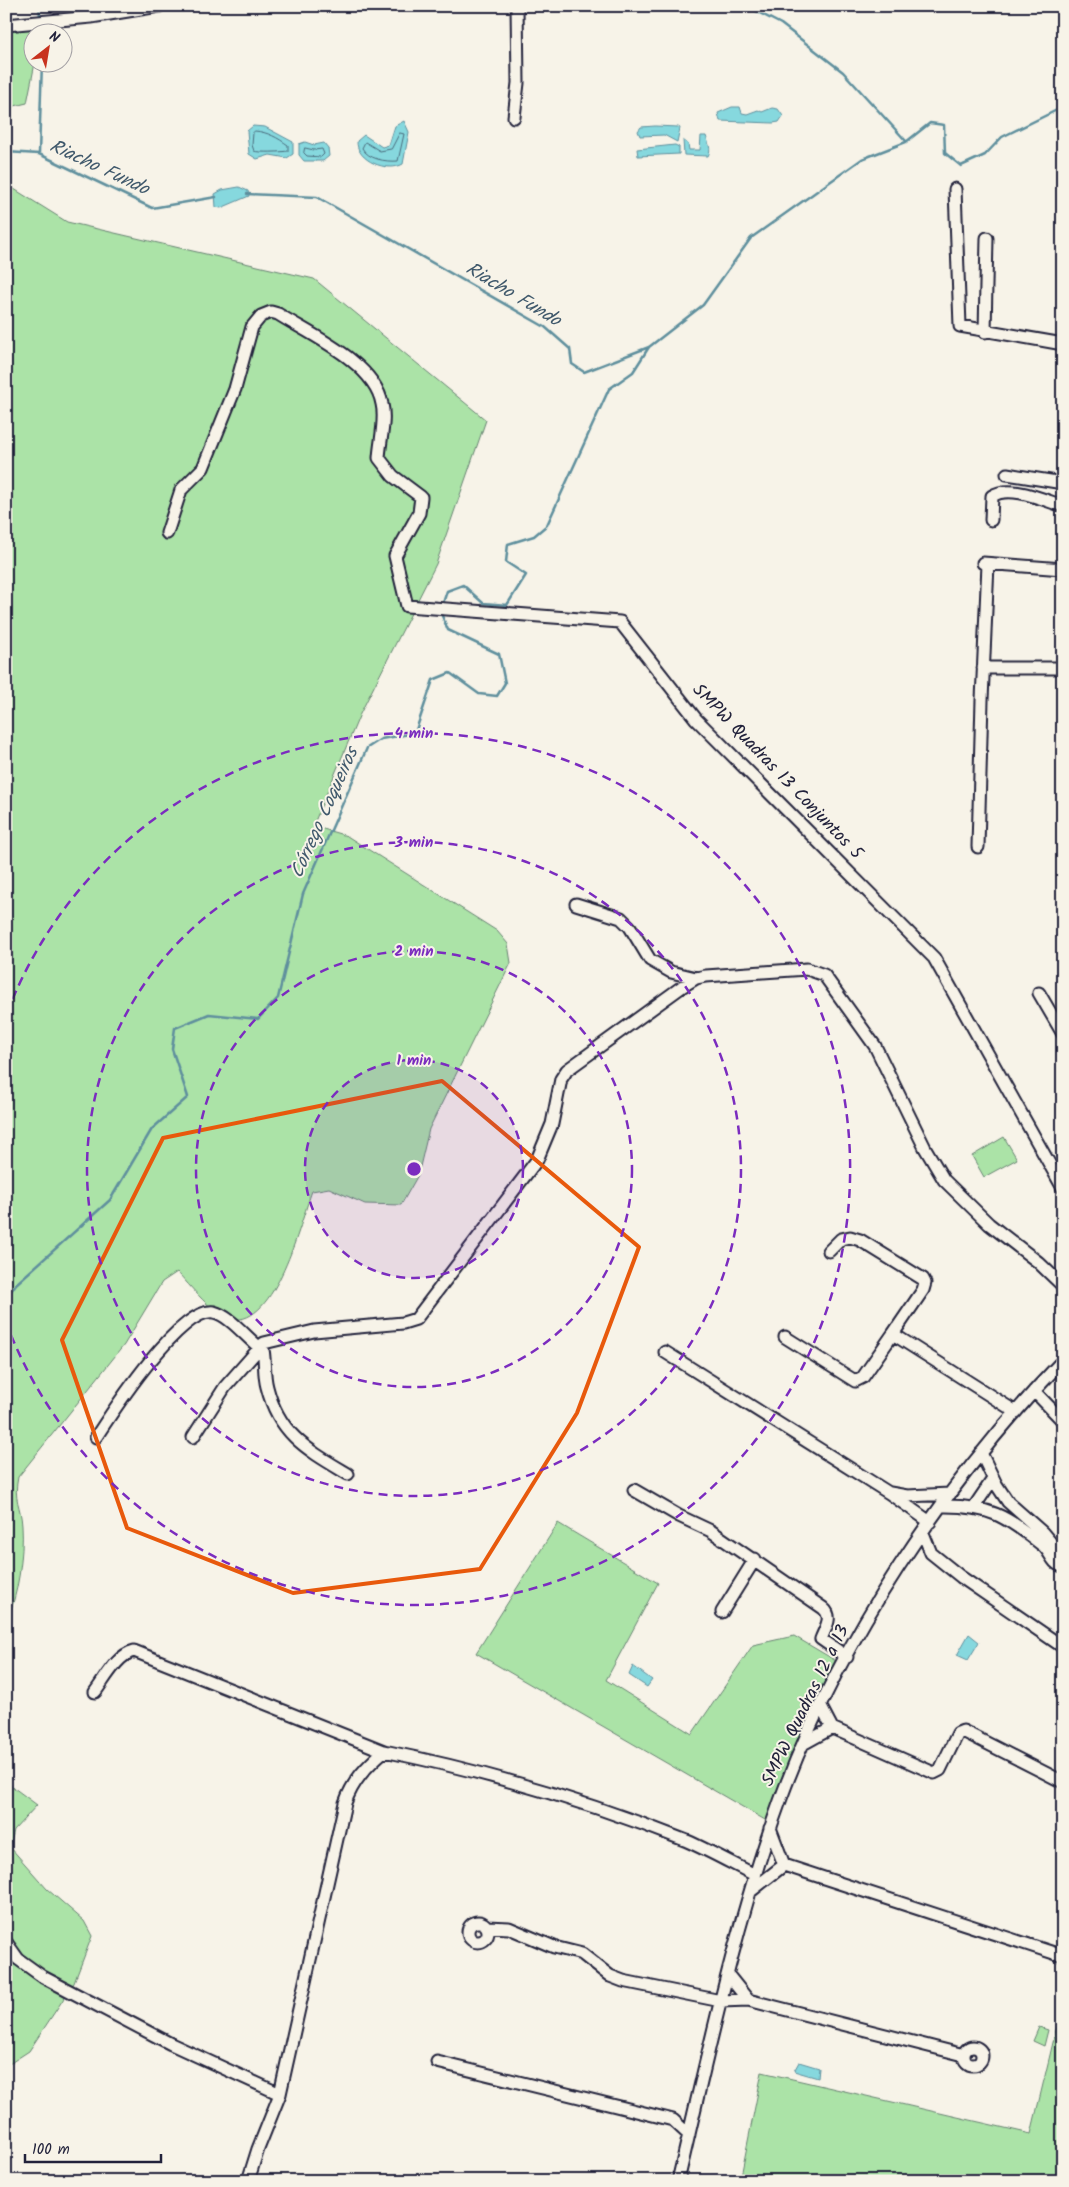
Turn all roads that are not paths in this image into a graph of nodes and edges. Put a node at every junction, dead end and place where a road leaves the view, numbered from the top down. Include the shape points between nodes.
1 (159, 6) edge
2 (517, 6) edge
3 (91, 12) edge
4 (6, 25) edge
5 (514, 117) dead end
6 (955, 190) dead end
7 (987, 238) dead end
8 (985, 332) junction
9 (1063, 344) edge
10 (1006, 474) dead end
11 (1063, 483) edge
12 (1063, 506) edge
13 (991, 520) dead end
14 (167, 533) dead end
15 (1063, 569) edge
16 (983, 668) junction
17 (1063, 668) edge
18 (978, 847) dead end
19 (576, 904) dead end
20 (696, 978) junction
21 (1039, 993) dead end
22 (1063, 1034) edge
23 (1063, 1188) edge
24 (829, 1251) dead end
25 (1063, 1286) edge
26 (893, 1334) junction
27 (785, 1337) dead end
28 (260, 1346) junction
29 (665, 1352) dead end
30 (1063, 1360) edge
31 (1034, 1391) junction
32 (1016, 1412) junction
33 (1063, 1421) edge
34 (96, 1437) dead end
35 (193, 1437) dead end
36 (981, 1453) junction
37 (348, 1474) dead end
38 (993, 1478) junction
39 (634, 1490) dead end
40 (889, 1493) junction
41 (950, 1494) junction
42 (922, 1495) junction
43 (941, 1506) junction
44 (974, 1507) junction
45 (916, 1513) junction
46 (930, 1522) junction
47 (923, 1533) junction
48 (931, 1553) junction
49 (908, 1555) junction
50 (1063, 1557) edge
51 (755, 1559) junction
52 (1063, 1566) edge
53 (722, 1612) dead end
54 (1063, 1647) edge
55 (847, 1657) junction
56 (95, 1692) dead end
57 (821, 1707) junction
58 (832, 1728) junction
59 (803, 1744) junction
60 (384, 1751) junction
61 (1063, 1782) edge
62 (770, 1828) junction
63 (784, 1865) junction
64 (755, 1875) junction
65 (751, 1891) junction
66 (488, 1927) dead end
67 (6, 1942) edge
68 (1063, 1956) edge
69 (728, 1975) junction
70 (748, 2000) junction
71 (721, 2001) junction
72 (964, 2055) dead end
73 (437, 2062) dead end
74 (280, 2094) junction
75 (695, 2113) junction
76 (673, 2120) junction
77 (689, 2134) junction
78 (248, 2181) edge
79 (678, 2181) edge

1 - 3 street
2 - 5 street via 518,83
3 - 4 street
6 - 8 street via 960,326
7 - 8 street
8 - 9 street
10 - 11 street
12 - 13 street via 1003,492 992,496
14 - 23 street, SMPW Quadras 13 Conjuntos 5 via 181,490 203,468 235,389 252,327 261,316 271,312 353,361 372,378 383,404 379,458 393,476 420,497 419,513 395,556 408,606 620,622 696,718 934,958
15 - 16 street via 985,564
16 - 17 street
16 - 18 street
19 - 20 street via 621,918 650,960 671,972
20 - 25 street via 807,969 824,975 875,1046 944,1180 982,1218
20 - 28 street via 567,1070 561,1080 552,1124 537,1160 416,1319 404,1323 314,1330
21 - 22 street
24 - 26 street via 841,1239 856,1238 923,1279 923,1290
26 - 27 street via 863,1377 855,1381
26 - 32 street
28 - 34 street via 219,1314 208,1312 194,1318 164,1344 125,1393
28 - 35 street via 225,1386
28 - 37 street via 267,1388 287,1431 302,1445
29 - 40 street
30 - 31 street, SMPW Quadras 12 a 13
31 - 32 street, SMPW Quadras 12 a 13
31 - 33 street
32 - 36 street, SMPW Quadras 12 a 13
36 - 38 street
36 - 41 street, SMPW Quadras 12 a 13
38 - 44 street
38 - 50 street via 1008,1502 1042,1532
39 - 51 street via 711,1531
40 - 42 street
40 - 45 street
41 - 42 street
41 - 43 street, SMPW Quadras 12 a 13
42 - 45 street via 913,1503
43 - 44 street
43 - 46 street, SMPW Quadras 12 a 13
44 - 52 street via 1014,1524 1042,1544 1056,1564
45 - 46 street
46 - 47 street, SMPW Quadras 12 a 13
47 - 48 street
47 - 49 street, SMPW Quadras 12 a 13
48 - 49 street
48 - 54 street
49 - 55 street, SMPW Quadras 12 a 13
51 - 53 street
51 - 55 street via 826,1610 828,1621 821,1639
55 - 57 street, SMPW Quadras 12 a 13
56 - 60 street via 121,1659 134,1651
57 - 58 street
57 - 59 street, SMPW Quadras 12 a 13
58 - 59 street
58 - 61 street via 934,1772 940,1770 958,1733 964,1731
59 - 62 street, SMPW Quadras 12 a 13
60 - 64 street via 470,1769 598,1808 688,1842
60 - 74 street via 359,1775 345,1803
62 - 63 street
62 - 64 street, SMPW Quadras 12 a 13
63 - 65 street
63 - 68 street
64 - 65 street, SMPW Quadras 12 a 13
65 - 69 street, SMPW Quadras 12 a 13
66 - 71 street via 509,1928 554,1947 582,1954 610,1976 623,1981
67 - 74 street via 18,1959 43,1977 138,2027
69 - 70 street
69 - 71 street, SMPW Quadras 12 a 13
70 - 71 street
70 - 72 street
71 - 75 street, SMPW Quadras 12 a 13
73 - 76 street
74 - 78 street
75 - 76 street
75 - 77 street, SMPW Quadras 12 a 13
76 - 77 street
77 - 79 street, SMPW Quadras 12 a 13

